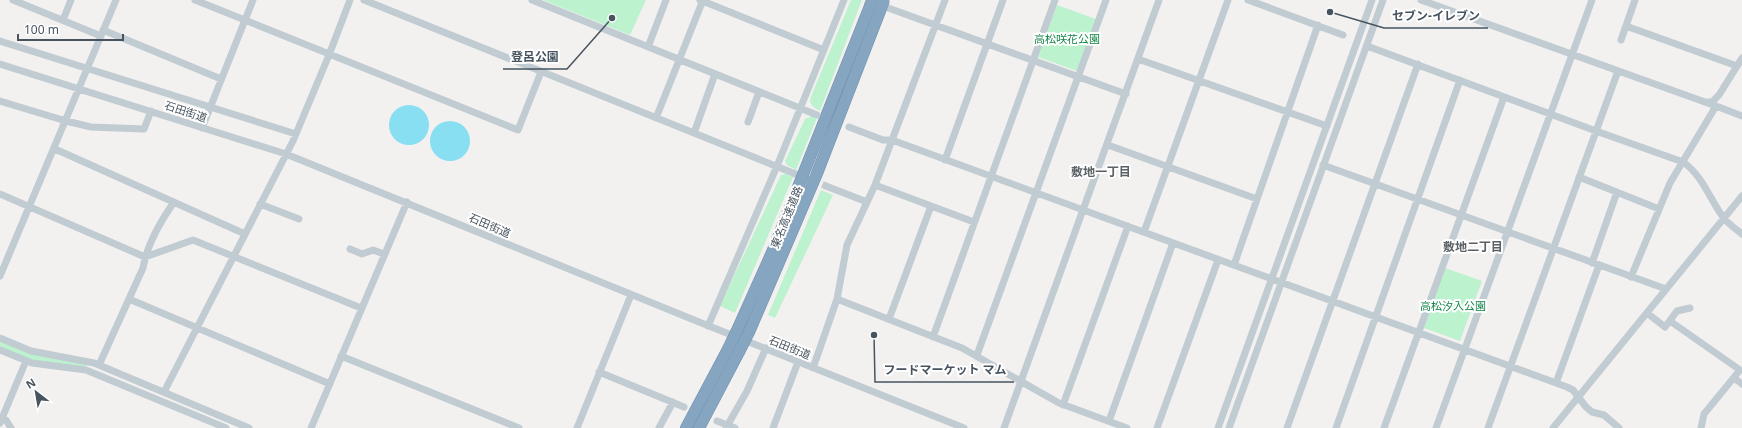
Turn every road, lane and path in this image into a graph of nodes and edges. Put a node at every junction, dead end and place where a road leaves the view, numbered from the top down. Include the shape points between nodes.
1 (13, 0) edge
2 (72, 0) edge
3 (116, 0) edge
4 (195, 0) edge
5 (253, 0) edge
6 (350, 0) edge
7 (364, 0) edge
8 (532, 0) edge
9 (666, 0) edge
10 (702, 0) edge
11 (844, 0) edge
12 (945, 0) edge
13 (1003, 0) edge
14 (1055, 0) edge
15 (1106, 0) edge
16 (1159, 0) edge
17 (1228, 0) edge
18 (1248, 0) edge
19 (1372, 0) edge
20 (1383, 0) edge
21 (1421, 0) edge
22 (1592, 0) edge
23 (1635, 0) edge
24 (26, 2) edge
25 (870, 2) edge
26 (882, 5) edge
27 (63, 20) junction
28 (245, 20) junction
29 (936, 25) junction
30 (1318, 25) junction
31 (1626, 26) junction
32 (102, 33) junction
33 (1344, 35) dead end
34 (1621, 40) dead end
35 (0, 41) edge
36 (988, 44) junction
37 (1367, 46) junction
38 (648, 47) junction
39 (824, 50) junction
40 (1572, 54) junction
41 (329, 55) junction
42 (1742, 58) edge
43 (1138, 59) junction
44 (678, 60) junction
45 (1034, 60) junction
46 (0, 64) edge
47 (1418, 64) junction
48 (1737, 66) junction
49 (87, 69) junction
50 (1618, 71) junction
51 (541, 72) junction
52 (715, 74) junction
53 (1078, 77) junction
54 (221, 79) junction
55 (1198, 80) junction
56 (1460, 80) junction
57 (80, 88) junction
58 (759, 92) junction
59 (1126, 94) junction
60 (1504, 96) junction
61 (0, 101) edge
62 (1704, 102) junction
63 (1716, 106) junction
64 (210, 108) junction
65 (800, 108) junction
66 (151, 111) junction
67 (1288, 113) junction
68 (1550, 114) junction
69 (817, 115) dead end
70 (1742, 116) edge
71 (656, 118) junction
72 (66, 121) junction
73 (748, 122) dead end
74 (1327, 126) junction
75 (849, 127) dead end
76 (202, 128) junction
77 (1596, 131) junction
78 (694, 133) junction
79 (296, 134) junction
80 (892, 140) junction
81 (1108, 144) junction
82 (54, 149) junction
83 (286, 154) junction
84 (945, 160) junction
85 (1682, 162) junction
86 (1323, 165) junction
87 (777, 166) junction
88 (1167, 166) junction
89 (793, 173) tunnel mouth
90 (991, 177) junction
91 (1579, 177) junction
92 (1374, 184) junction
93 (875, 185) junction
94 (826, 186) tunnel mouth
95 (1617, 192) junction
96 (1036, 193) junction
97 (0, 194) edge
98 (1742, 196) edge
99 (1257, 199) junction
100 (1418, 199) junction
101 (174, 202) junction
102 (407, 202) junction
103 (867, 202) junction
104 (260, 204) junction
105 (931, 206) junction
106 (29, 207) junction
107 (1660, 209) junction
108 (1082, 210) junction
109 (1460, 215) junction
110 (1724, 218) junction
111 (299, 220) dead end
112 (974, 222) junction
113 (1128, 226) junction
114 (1144, 232) junction
115 (1508, 233) junction
116 (245, 234) junction
117 (1742, 234) edge
118 (1173, 243) junction
119 (350, 249) dead end
120 (1553, 249) junction
121 (384, 254) junction
122 (234, 256) junction
123 (145, 257) junction
124 (1218, 260) junction
125 (1595, 264) junction
126 (1234, 265) junction
127 (2, 266) edge
128 (0, 276) edge
129 (1631, 277) junction
130 (1272, 279) junction
131 (1280, 282) junction
132 (1666, 289) junction
133 (630, 295) junction
134 (129, 299) junction
135 (837, 299) junction
136 (1332, 302) junction
137 (361, 308) junction
138 (1690, 308) dead end
139 (1647, 313) junction
140 (1376, 318) junction
141 (889, 320) junction
142 (1670, 321) junction
143 (708, 326) junction
144 (196, 328) junction
145 (1418, 334) junction
146 (933, 337) junction
147 (0, 338) edge
148 (766, 348) junction
149 (0, 350) edge
150 (733, 350) junction
151 (1465, 350) junction
152 (976, 355) junction
153 (341, 356) junction
154 (26, 361) junction
155 (798, 362) junction
156 (98, 364) junction
157 (1509, 366) junction
158 (813, 368) junction
159 (1741, 369) edge
160 (599, 372) junction
161 (93, 373) junction
162 (1734, 378) junction
163 (1022, 383) junction
164 (1556, 383) junction
165 (330, 384) junction
166 (1742, 384) edge
167 (164, 392) junction
168 (1578, 397) junction
169 (673, 402) junction
170 (1063, 405) junction
171 (684, 407) dead end
172 (1, 420) edge
173 (717, 421) dead end
174 (1109, 421) junction
175 (729, 427) edge
176 (11, 428) edge
177 (226, 428) edge
178 (249, 428) edge
179 (311, 428) edge
180 (519, 428) edge
181 (577, 428) edge
182 (659, 428) edge
183 (686, 428) edge
184 (699, 428) edge
185 (773, 428) edge
186 (964, 428) edge
187 (1004, 428) edge
188 (1127, 428) edge
189 (1157, 428) edge
190 (1218, 428) edge
191 (1229, 428) edge
192 (1287, 428) edge
193 (1336, 428) edge
194 (1384, 428) edge
195 (1436, 428) edge
196 (1488, 428) edge
197 (1553, 428) edge
198 (1619, 428) edge
199 (1701, 428) edge

1 - 24 street
2 - 27 street
3 - 32 street
4 - 28 street
5 - 28 street
6 - 41 street
7 - 51 street
8 - 38 street
9 - 38 street
10 - 39 street
10 - 44 street
11 - 39 street
12 - 29 street
13 - 36 street
14 - 45 street
15 - 53 street
16 - 43 street
17 - 55 street
18 - 30 street
19 - 74 street
20 - 37 street
21 - 40 street
22 - 40 street
23 - 31 street
24 - 27 street
25 - 29 street
25 - 150 highway, 東名高速道路, bridge via 776,243 738,326
26 - 150 highway, 東名高速道路, bridge via 813,183 750,330
27 - 32 street
28 - 41 street
28 - 54 street
29 - 36 street
29 - 80 street
30 - 33 street
30 - 67 street
31 - 34 street
31 - 48 street
32 - 49 street
32 - 54 street
35 - 49 street
36 - 45 street
36 - 84 street
37 - 47 street
37 - 86 street
38 - 44 street
39 - 65 street
40 - 50 street
40 - 68 street
41 - 51 street via 518,130
41 - 79 street
42 - 48 street
43 - 55 street
43 - 59 street
44 - 52 street
44 - 71 street
45 - 53 street
45 - 90 street
46 - 57 street, 石田街道
47 - 56 street
47 - 92 street
48 - 62 street via 1715,100
49 - 57 street
49 - 64 street
50 - 62 street
50 - 77 street
51 - 71 street
52 - 58 street
52 - 78 street
53 - 59 street
53 - 96 street
54 - 64 street
55 - 67 street
55 - 88 street
56 - 60 street
56 - 100 street
57 - 66 street, 石田街道
57 - 72 street
58 - 65 street
58 - 73 street
59 - 81 street
60 - 68 street
60 - 109 street
61 - 72 street
62 - 63 street
63 - 70 street
63 - 85 street
64 - 76 street
64 - 79 street
65 - 69 street
65 - 87 street
66 - 72 street via 144,129 91,127
66 - 76 street, 石田街道
67 - 74 street
67 - 99 street
68 - 77 street
68 - 115 street
71 - 78 street
72 - 82 street
74 - 130 street
75 - 80 street via 883,140
76 - 83 street, 石田街道
77 - 85 street
77 - 91 street
78 - 87 street
79 - 83 street
80 - 84 street
80 - 93 street
81 - 88 street
81 - 108 street
82 - 101 street
82 - 106 street
83 - 102 street, 石田街道
83 - 104 street
84 - 90 street
85 - 107 street
85 - 110 street via 1702,181
86 - 92 street
86 - 131 street
87 - 89 street
87 - 143 street
88 - 99 street
88 - 114 street
90 - 96 street
90 - 112 street
91 - 95 street
91 - 120 street
92 - 100 street
92 - 136 street
93 - 103 street
93 - 105 street
94 - 103 street
95 - 107 street
95 - 125 street
96 - 108 street
96 - 152 street
97 - 106 street
98 - 110 street
99 - 126 street
100 - 109 street
100 - 140 street
101 - 116 street
101 - 123 street via 159,224
102 - 121 street
102 - 133 street, 石田街道
103 - 135 street via 847,245
104 - 111 street
104 - 116 street
105 - 112 street
105 - 141 street
106 - 123 street
106 - 127 street
107 - 129 street
108 - 113 street
108 - 163 street
109 - 115 street
109 - 145 street
110 - 117 street
110 - 132 street
112 - 146 street
113 - 114 street
113 - 170 street
114 - 118 street
115 - 120 street
115 - 151 street
116 - 122 street
118 - 124 street
118 - 174 street
119 - 121 street via 362,254 373,250
120 - 125 street
120 - 157 street
121 - 137 street
122 - 123 street via 194,240
122 - 137 street
122 - 144 street
123 - 134 street via 143,268
124 - 126 street
124 - 189 street
125 - 129 street
125 - 164 street
126 - 130 street
127 - 128 street
129 - 132 street
130 - 131 street
130 - 190 street
131 - 136 street
131 - 191 street
132 - 139 street
133 - 143 street, 石田街道
133 - 160 street
134 - 144 street
134 - 156 street
135 - 141 street
135 - 158 street
136 - 140 street
136 - 192 street
137 - 153 street
138 - 142 street via 1677,312
139 - 142 street via 1665,327
139 - 168 street
140 - 145 street
140 - 193 street
141 - 146 street
142 - 159 street
143 - 148 street, 石田街道
144 - 165 street
144 - 167 street
145 - 151 street
145 - 194 street
146 - 152 street
147 - 156 street via 31,352
148 - 155 street, 石田街道
148 - 175 street
149 - 154 street
150 - 183 highway, 東名高速道路
150 - 184 highway, 東名高速道路
151 - 157 street
151 - 195 street
152 - 163 street
153 - 165 street
153 - 180 street
154 - 161 street
154 - 172 street
155 - 158 street, 石田街道
155 - 185 street
156 - 161 street
156 - 167 street
157 - 164 street
157 - 196 street
158 - 186 street, 石田街道
159 - 162 street
160 - 169 street
160 - 181 street
161 - 177 street
162 - 166 street
162 - 199 street via 1704,414
163 - 170 street
163 - 187 street
164 - 168 street via 1567,387
165 - 179 street
167 - 178 street
168 - 197 street
168 - 198 street via 1592,412 1604,416
169 - 171 street
169 - 182 street
170 - 174 street
172 - 176 street
173 - 175 street
174 - 188 street

